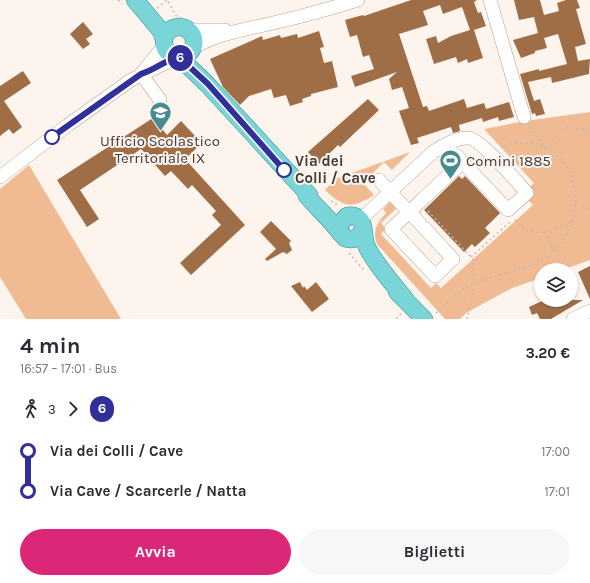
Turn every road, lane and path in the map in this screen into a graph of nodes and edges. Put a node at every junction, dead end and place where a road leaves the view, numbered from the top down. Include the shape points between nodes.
1 (134, 0) edge
2 (358, 0) edge
3 (490, 0) edge
4 (158, 1) edge
5 (184, 26) junction
6 (239, 30) junction
7 (164, 41) junction
8 (186, 53) junction
9 (141, 74) junction
10 (160, 100) dead end
11 (524, 117) dead end
12 (590, 131) edge
13 (535, 133) dead end
14 (475, 140) junction
15 (442, 146) junction
16 (500, 146) dead end
17 (545, 149) junction
18 (549, 150) junction
19 (460, 159) junction
20 (0, 177) edge
21 (379, 180) dead end
22 (390, 192) junction
23 (307, 196) junction
24 (576, 205) junction
25 (427, 210) dead end
26 (590, 210) edge
27 (409, 212) junction
28 (514, 219) dead end
29 (573, 220) junction
30 (516, 221) dead end
31 (356, 222) junction
32 (544, 232) junction
33 (343, 236) junction
34 (552, 252) junction
35 (471, 257) junction
36 (474, 283) junction
37 (405, 306) junction
38 (590, 310) edge
39 (430, 317) edge
40 (396, 319) edge
41 (467, 319) edge
42 (573, 319) edge

1 - 7 main road via 161,31
2 - 6 street
3 - 11 street
4 - 5 main road via 168,22
4 - 5 path via 167,0
5 - 6 street
5 - 7 main road via 169,31
5 - 8 main road via 194,40
6 - 8 street via 212,39
7 - 8 main road via 166,50 171,55
7 - 9 street via 160,51
8 - 9 street
8 - 23 main road via 208,84 309,195
9 - 10 street
9 - 20 street
12 - 18 path via 567,127 553,138
13 - 17 path
14 - 15 street via 468,138
14 - 19 street
14 - 19 street via 480,142 527,193 508,210
15 - 19 street
15 - 22 street
16 - 17 path via 527,143
17 - 18 path
18 - 24 path via 565,164 571,174 577,194
19 - 27 street
21 - 22 street
22 - 27 street
22 - 31 street
23 - 31 main road
23 - 33 main road
24 - 26 path
24 - 29 path
25 - 35 path
27 - 27 street via 453,259 435,276 391,230
28 - 35 path
29 - 32 path via 559,228
29 - 34 path via 564,239
30 - 32 path via 527,231
31 - 33 main road via 360,235 354,239
31 - 37 main road via 367,249
32 - 34 path via 550,241
33 - 37 main road
34 - 36 path via 529,268
35 - 36 path
36 - 39 path
36 - 41 path
37 - 39 main road
37 - 40 path
38 - 42 street

